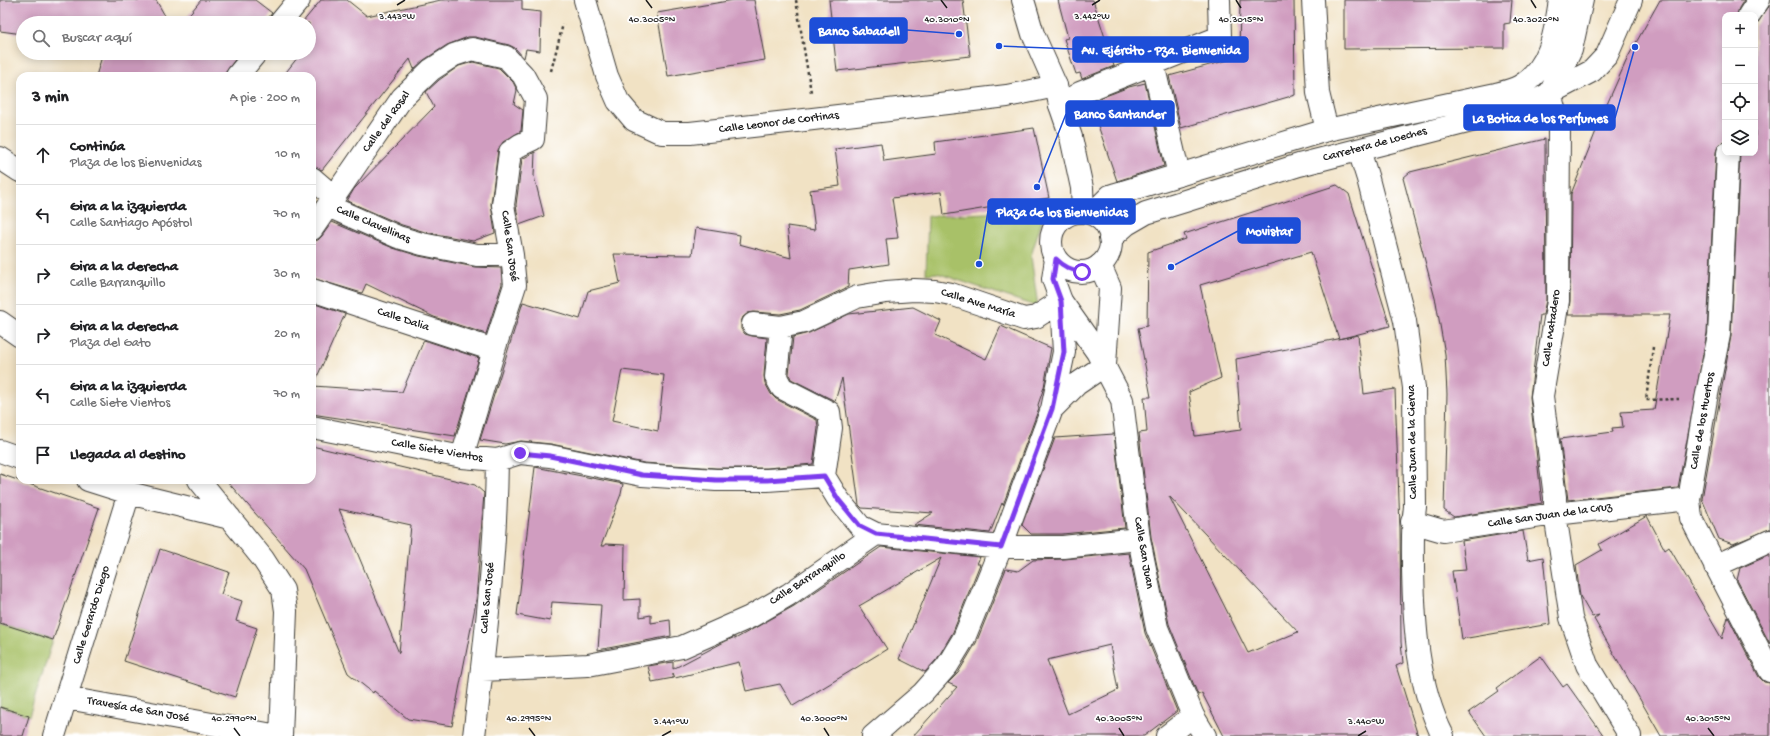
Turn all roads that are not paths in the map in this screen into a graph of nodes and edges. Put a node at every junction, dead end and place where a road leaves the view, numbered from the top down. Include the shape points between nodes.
1 (299, 0) edge
2 (585, 0) edge
3 (1023, 0) edge
4 (1219, 0) edge
5 (1313, 0) edge
6 (1560, 0) edge
7 (1582, 0) edge
8 (1631, 0) edge
9 (1759, 0) edge
10 (1751, 12) edge
11 (286, 16) edge
12 (250, 60) edge
13 (1153, 64) junction
14 (240, 72) edge
15 (1550, 94) junction
16 (1058, 96) junction
17 (536, 99) joint
18 (1327, 130) junction
19 (1359, 150) junction
20 (1728, 156) edge
21 (0, 158) edge
22 (16, 168) edge
23 (1179, 175) junction
24 (316, 183) edge
25 (331, 201) junction
26 (1088, 213) junction
27 (316, 223) edge
28 (1110, 239) junction
29 (512, 255) junction
30 (1056, 259) junction
31 (1100, 265) junction
32 (316, 291) edge
33 (1061, 301) junction
34 (0, 322) edge
35 (752, 324) dead end
36 (781, 327) junction
37 (16, 333) edge
38 (494, 350) junction
39 (1105, 365) junction
40 (1052, 409) junction
41 (316, 428) edge
42 (0, 451) edge
43 (16, 457) edge
44 (462, 457) junction
45 (497, 460) junction
46 (824, 476) junction
47 (101, 484) edge
48 (202, 484) edge
49 (129, 493) junction
50 (1689, 499) junction
51 (1555, 514) junction
52 (230, 518) junction
53 (1412, 522) junction
54 (876, 534) junction
55 (1139, 539) junction
56 (1770, 541) edge
57 (1001, 547) junction
58 (1715, 566) junction
59 (482, 670) junction
60 (1770, 671) edge
61 (67, 698) junction
62 (1193, 716) junction
63 (223, 731) edge
64 (54, 736) edge
65 (280, 736) edge
66 (474, 736) edge
67 (873, 736) edge
68 (1167, 736) edge
69 (1205, 736) edge
70 (1443, 736) edge
71 (1630, 736) edge

1 - 11 street
2 - 16 street, Calle Leonor de Cortinas via 607,76 618,101 634,120 662,133 690,133 1007,96
3 - 16 street via 1033,34
4 - 13 street, Calle Leonor de Cortinas via 1220,36
5 - 18 street via 1318,93
6 - 18 street, Carretera de Loeches via 1553,41 1546,58 1536,72 1520,86 1496,94
7 - 15 street via 1571,50
8 - 15 street, Carretera de Loeches via 1607,55 1592,71
9 - 10 street
12 - 14 street
13 - 16 street, Calle Leonor de Cortinas via 1080,94
13 - 23 street
15 - 19 street, Carretera de Loeches via 1514,110
15 - 51 street, Calle Matadero via 1559,127 1558,301 1542,396
16 - 26 street via 1073,145
17 - 25 street, Calle del Rosal via 523,75 506,57 472,49 454,54 431,70 402,98
17 - 29 street, Calle San José via 533,139 510,152 503,204
18 - 23 street, Carretera de Loeches
19 - 28 street, Carretera de Loeches via 1299,165 1146,213 1127,224
19 - 53 street, Calle Juan de la Cierva via 1405,321 1414,388 1415,507
20 - 50 street, Calle de los Huertos via 1719,336
21 - 22 street
23 - 26 street, Carretera de Loeches via 1110,196
24 - 25 street, Calle Clavellinas
25 - 27 street, Calle del Rosal
25 - 29 street, Calle Clavellinas via 398,237 477,255
26 - 28 street via 1105,224
26 - 30 street via 1068,214 1057,223 1053,230 1051,245
28 - 31 street via 1109,251
29 - 38 street, Calle San José via 515,285
30 - 31 street via 1063,266 1082,272
30 - 33 street via 1053,279
31 - 39 street, Calle San Juan via 1110,288
32 - 38 street, Calle Dalia
33 - 36 street, Calle Ave María via 1036,317 1024,319 951,294 935,291 886,292 857,297 804,322
33 - 39 street, Calle San Juan
33 - 40 street via 1064,352
34 - 37 street
35 - 36 street, Calle Ave María
36 - 46 street via 776,377 782,388 829,412 831,428
38 - 44 street, Calle San José
39 - 40 street via 1077,384
39 - 55 street, Calle San Juan via 1122,400
40 - 57 street
41 - 44 street, Calle Siete Vientos
42 - 43 street
44 - 45 street, Calle Siete Vientos
45 - 46 street, Calle Siete Vientos via 520,453 550,456 642,475 716,480
45 - 59 street, Calle San José via 497,507
46 - 54 street via 838,499 860,526
47 - 49 street
48 - 52 street
49 - 52 street
49 - 61 street, Calle Gerardo Diego
50 - 51 street, Calle San Juan de la Cruz
50 - 58 street, Calle de los Huertos via 1691,518
51 - 53 street, Calle San Juan de la Cruz via 1443,531
51 - 71 street, Calle Matadero via 1571,618 1582,652 1587,665
52 - 65 street via 263,559 283,590 286,611
53 - 70 street, Calle Juan de la Cierva via 1415,622 1425,691
54 - 57 street
54 - 59 street, Calle Barranquillo via 788,595 750,617 682,647 588,665
55 - 57 street via 1063,547
55 - 62 street, Calle San Juan via 1157,628
56 - 58 street
57 - 67 street via 964,638 947,666 923,693
58 - 60 street, Calle de los Huertos
59 - 66 street, Calle San José
61 - 63 street, Travesía de San José
61 - 64 street, Calle Gerardo Diego
62 - 68 street
62 - 69 street, Calle San Juan
63 - 65 street, Travesía de San José

